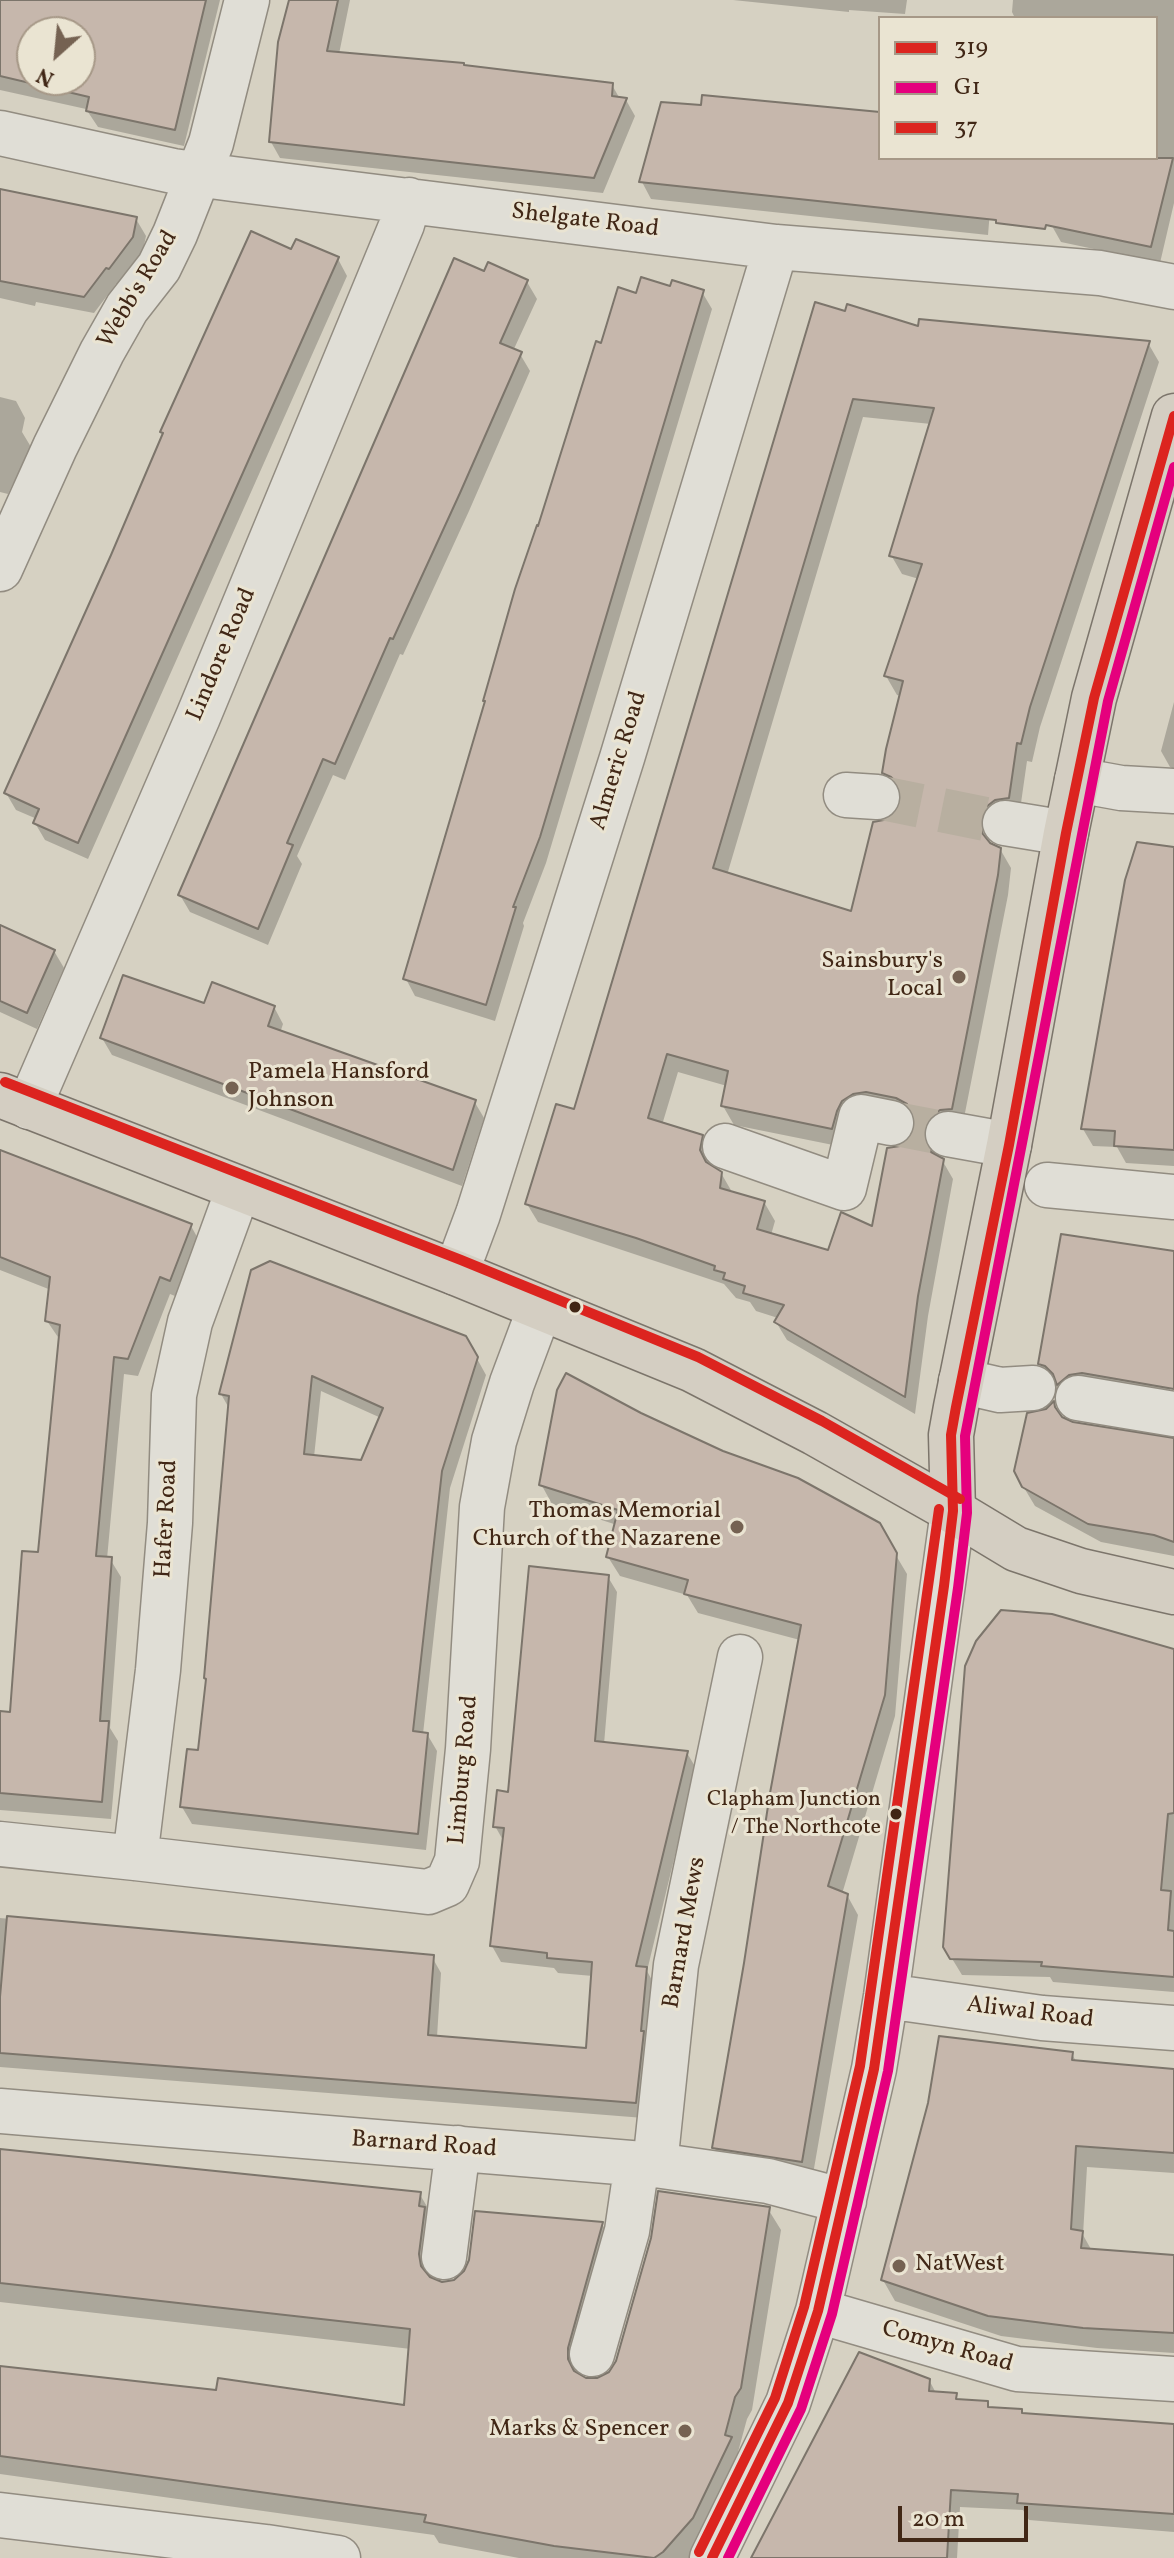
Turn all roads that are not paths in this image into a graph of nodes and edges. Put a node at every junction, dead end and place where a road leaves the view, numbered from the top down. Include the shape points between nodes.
1 (247, 0) edge
2 (0, 133) edge
3 (198, 174) junction
4 (409, 200) junction
5 (776, 247) junction
6 (1174, 287) edge
7 (1174, 416) edge
8 (5, 546) edge
9 (1077, 780) junction
10 (1174, 791) edge
11 (1005, 823) tunnel mouth
12 (1066, 833) junction
13 (14, 1101) edge
14 (891, 1123) tunnel mouth
15 (948, 1134) tunnel mouth
16 (1009, 1145) junction
17 (725, 1146) dead end
18 (1047, 1185) dead end
19 (238, 1190) junction
20 (1174, 1197) edge
21 (456, 1273) junction
22 (540, 1308) junction
23 (961, 1381) junction
24 (1033, 1388) dead end
25 (1078, 1398) dead end
26 (1174, 1414) edge
27 (953, 1511) junction
28 (1174, 1592) edge
29 (740, 1657) dead end
30 (0, 1844) edge
31 (135, 1858) junction
32 (886, 1996) junction
33 (1174, 2028) edge
34 (0, 2111) edge
35 (458, 2148) junction
36 (646, 2164) junction
37 (844, 2201) junction
38 (444, 2257) dead end
39 (818, 2311) junction
40 (592, 2354) dead end
41 (1174, 2379) edge
42 (0, 2515) edge
43 (265, 2552) edge
44 (338, 2558) edge
45 (712, 2558) edge

1 - 3 street, Webb's Road via 211,143
2 - 3 street, Shelgate Road
3 - 4 street, Shelgate Road
3 - 8 street, Webb's Road via 159,267 102,352
4 - 5 street, Shelgate Road
4 - 13 street, Lindore Road via 198,717
5 - 6 street, Shelgate Road via 1100,273
5 - 21 street, Almeric Road via 622,758
7 - 9 main road via 1094,698
9 - 10 street
9 - 12 main road
11 - 12 street
12 - 16 main road
13 - 19 main road
14 - 17 street via 861,1117 844,1188
15 - 16 street
16 - 23 main road
18 - 20 street
19 - 21 main road
19 - 31 street, Hafer Road via 190,1322 174,1395 158,1670
21 - 22 main road
22 - 27 main road via 721,1384
22 - 31 street, Limburg Road via 494,1441 482,1507 468,1749 457,1861 447,1884 428,1892
23 - 24 street via 1000,1390
23 - 27 main road via 951,1435
25 - 26 street
27 - 28 main road via 1047,1561
27 - 32 street
29 - 36 street, Barnard Mews via 676,1965
30 - 31 street, Limburg Road
32 - 33 street, Aliwal Road via 1042,2018
32 - 37 street
34 - 35 street, Barnard Road
35 - 36 street, Barnard Road
35 - 38 street
36 - 37 street, Barnard Road via 768,2181
36 - 40 street, Barnard Mews
37 - 39 street
39 - 41 street, Comyn Road via 1017,2369
39 - 45 street via 788,2403
42 - 43 street
43 - 44 street

